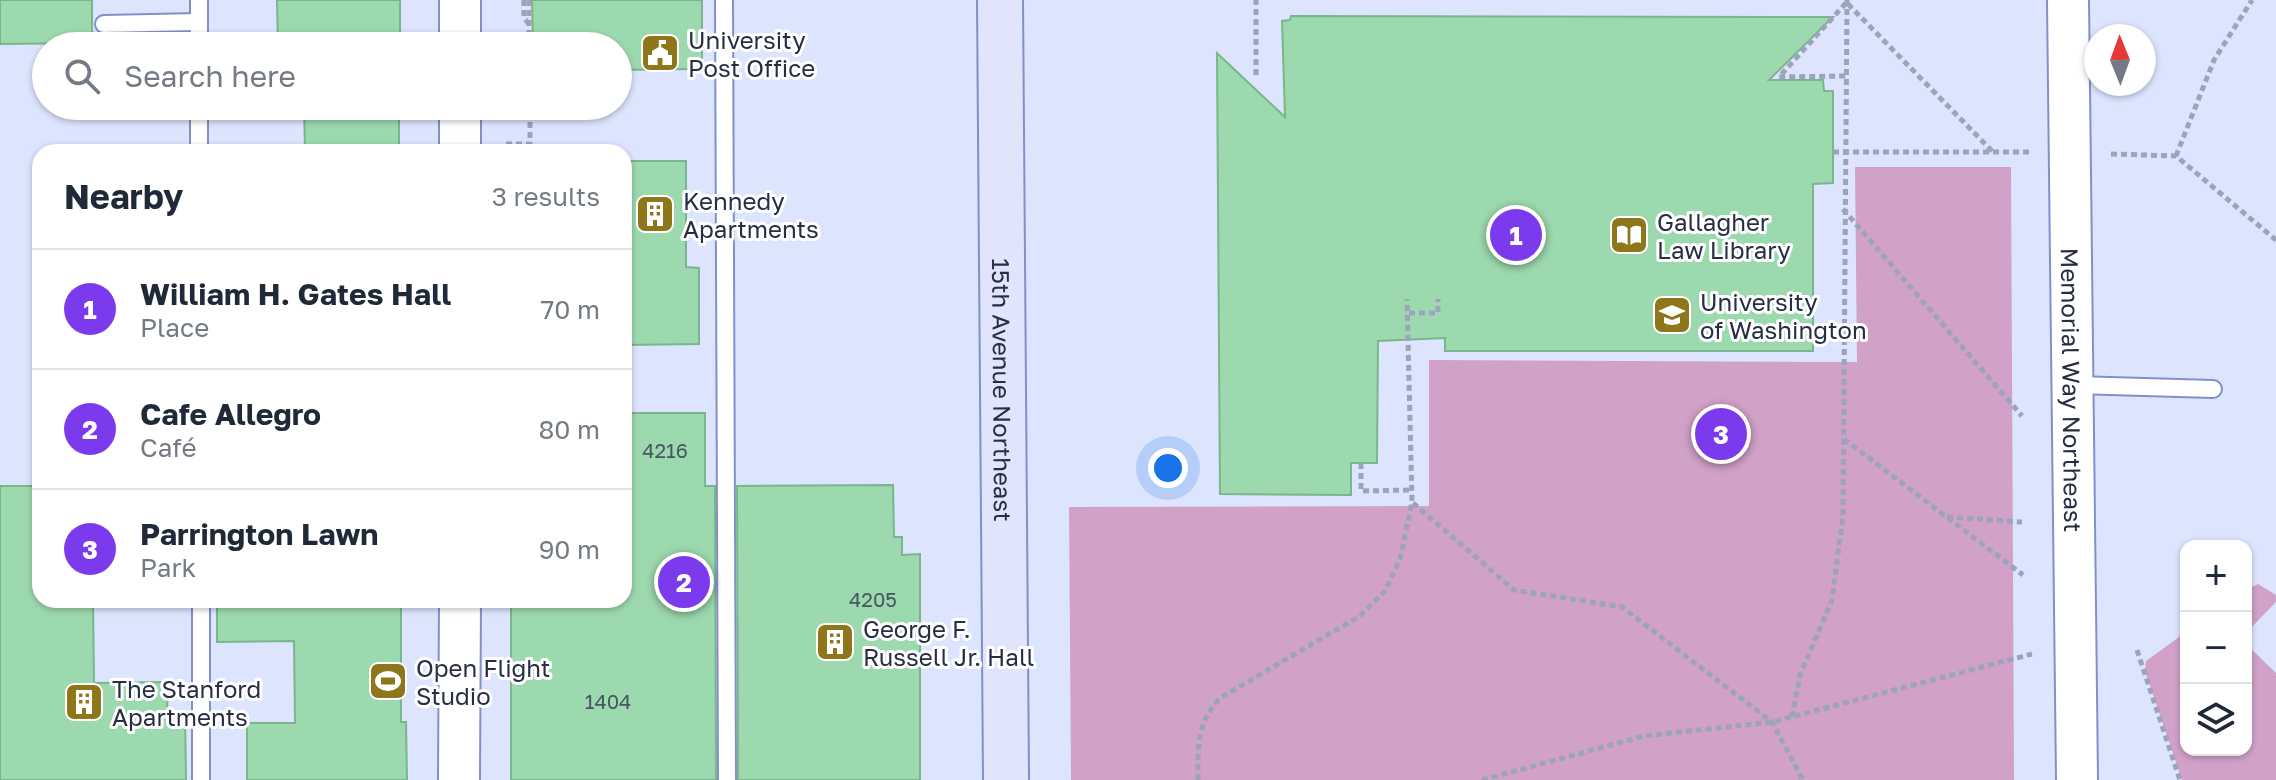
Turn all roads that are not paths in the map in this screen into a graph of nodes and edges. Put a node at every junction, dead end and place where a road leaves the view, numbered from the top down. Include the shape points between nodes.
1 (199, 0) edge
2 (460, 0) edge
3 (724, 0) edge
4 (1000, 0) edge
5 (2068, 0) edge
6 (199, 22) junction
7 (104, 24) dead end
8 (199, 32) edge
9 (460, 32) edge
10 (199, 120) edge
11 (460, 120) edge
12 (199, 144) edge
13 (460, 144) edge
14 (2075, 385) junction
15 (2213, 389) dead end
16 (201, 608) edge
17 (460, 608) edge
18 (201, 780) edge
19 (459, 780) edge
20 (727, 780) edge
21 (1006, 780) edge
22 (2077, 780) edge

1 - 6 lane
2 - 9 street
3 - 20 lane
4 - 21 main road, 15th Avenue Northeast
5 - 14 street, Memorial Way Northeast
6 - 7 lane
6 - 8 lane
10 - 12 lane
11 - 13 street
14 - 15 lane
14 - 22 street, Memorial Way Northeast
16 - 18 lane
17 - 19 street

